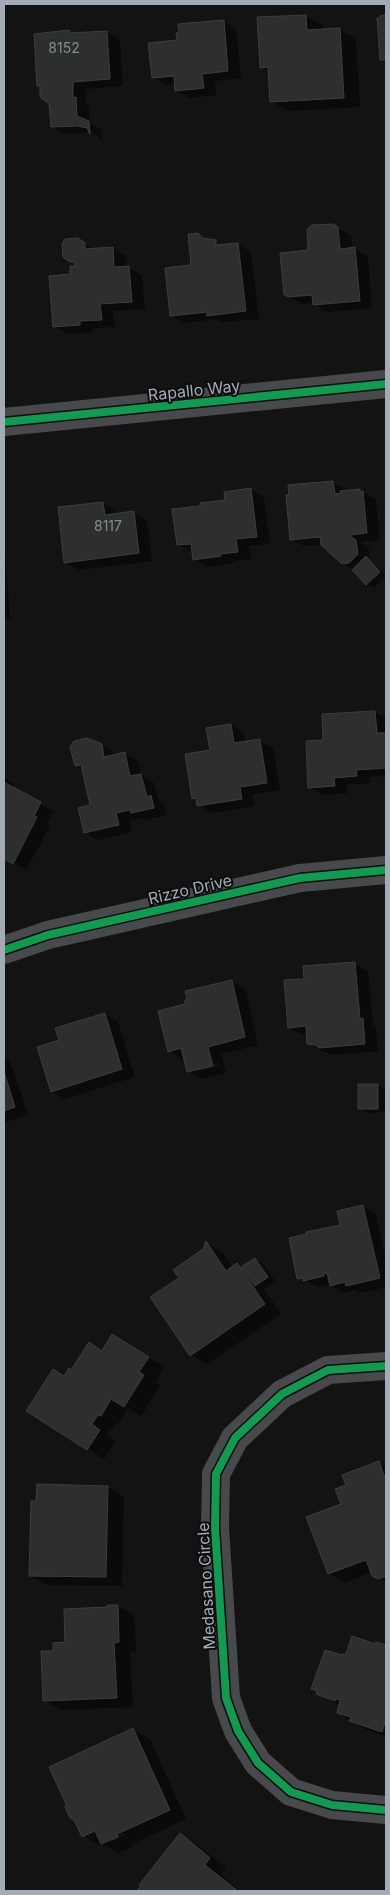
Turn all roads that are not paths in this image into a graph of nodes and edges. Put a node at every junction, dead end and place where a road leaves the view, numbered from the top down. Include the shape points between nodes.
1 (386, 384) edge
2 (4, 422) edge
3 (386, 870) edge
4 (4, 950) edge
5 (386, 1366) edge
6 (386, 1810) edge

1 - 2 street, Rapallo Way
3 - 4 street, Rizzo Drive via 300,878 48,935
5 - 6 street, Medasano Circle via 328,1370 282,1394 235,1438 216,1474 215,1528 226,1698 238,1731 258,1764 291,1792 332,1805

